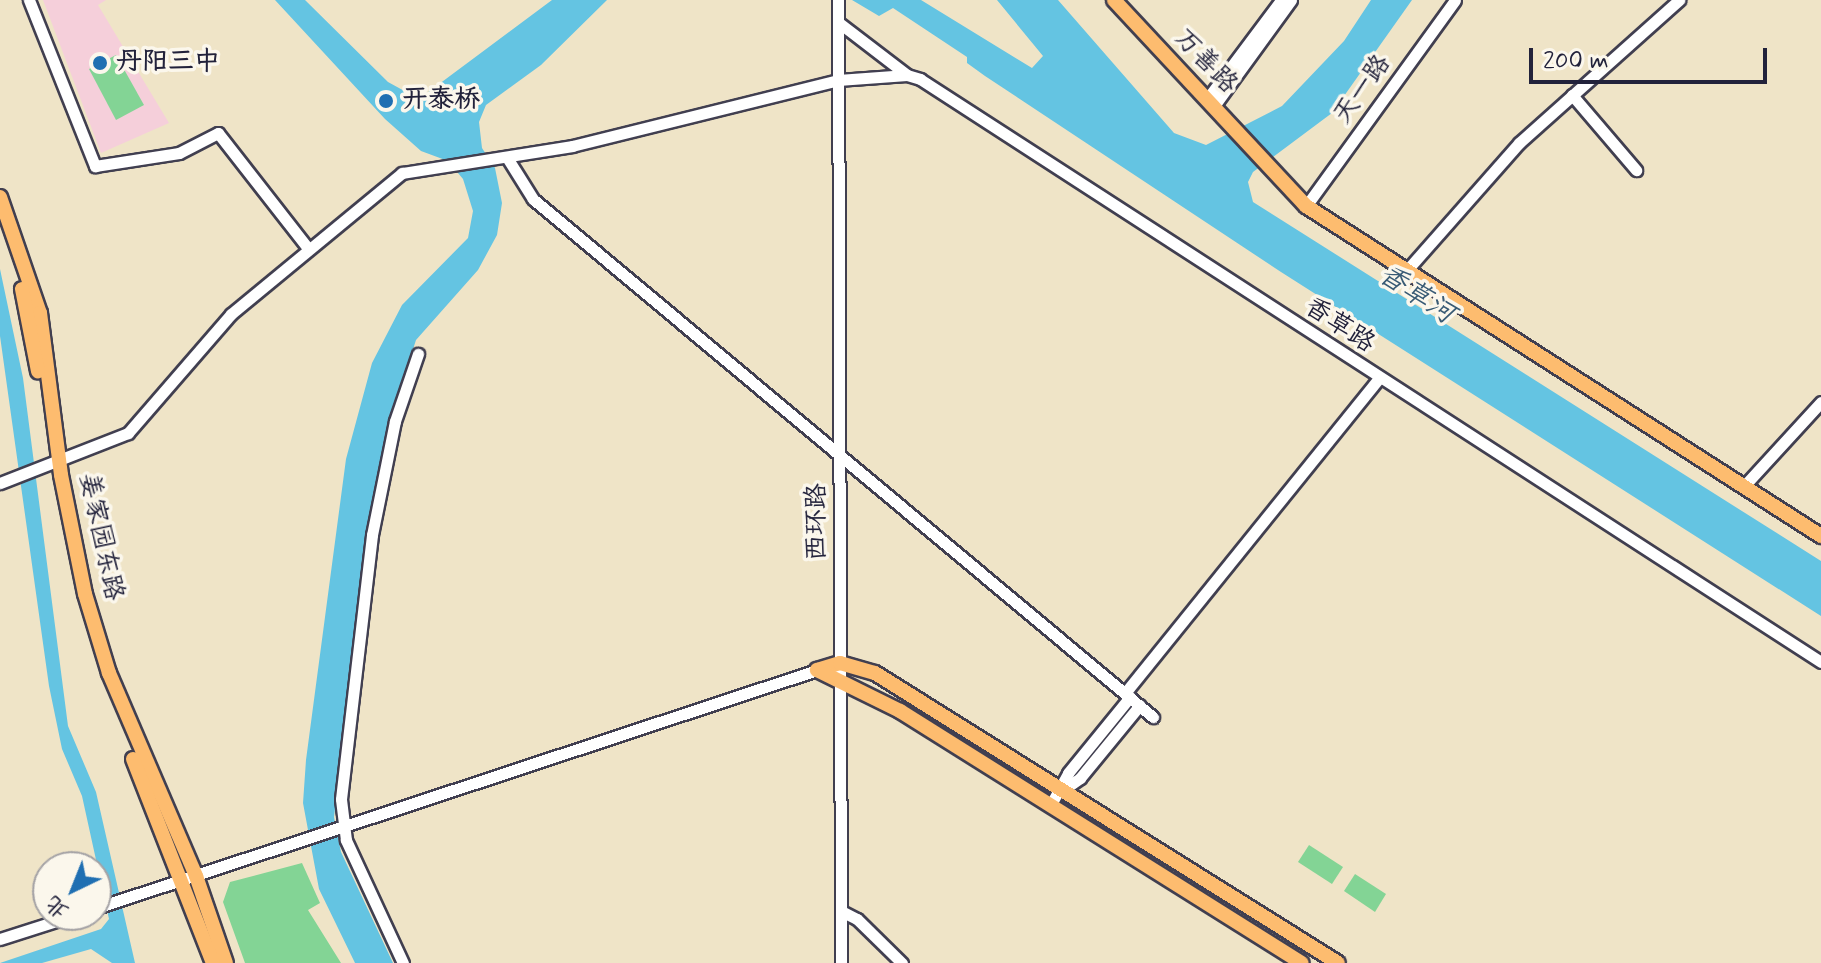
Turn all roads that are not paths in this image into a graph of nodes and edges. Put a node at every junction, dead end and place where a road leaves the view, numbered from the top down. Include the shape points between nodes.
1 (29, 0) edge
2 (838, 0) edge
3 (1114, 0) edge
4 (1455, 0) edge
5 (1679, 0) edge
6 (1282, 2) edge
7 (838, 22) junction
8 (907, 75) junction
9 (838, 80) junction
10 (1572, 95) junction
11 (1210, 102) junction
12 (508, 159) junction
13 (1636, 170) dead end
14 (0, 197) edge
15 (1306, 206) junction
16 (0, 223) edge
17 (308, 248) junction
18 (1407, 270) junction
19 (418, 354) dead end
20 (1379, 378) junction
21 (1821, 402) edge
22 (840, 452) junction
23 (50, 464) junction
24 (0, 483) edge
25 (1744, 486) junction
26 (1821, 536) edge
27 (1821, 662) edge
28 (840, 663) junction
29 (817, 670) junction
30 (840, 679) junction
31 (1132, 698) junction
32 (1153, 717) dead end
33 (1062, 790) junction
34 (1050, 806) junction
35 (340, 826) junction
36 (189, 878) junction
37 (112, 903) edge
38 (841, 911) junction
39 (32, 929) edge
40 (0, 939) edge
41 (213, 963) edge
42 (226, 963) edge
43 (403, 963) edge
44 (841, 963) edge
45 (902, 963) edge
46 (1301, 963) edge
47 (1338, 963) edge

1 - 17 street via 95,166 179,153 218,133
2 - 7 street, 西环路
3 - 11 main road, 万善路
4 - 15 street, 天一路
5 - 10 street
6 - 11 street
7 - 8 street, 香草路
7 - 9 street, 西环路
8 - 9 street
8 - 20 street, 香草路
9 - 12 street
9 - 22 street, 西环路
10 - 13 street
10 - 18 street via 1519,143
11 - 15 main road, 万善路
12 - 17 street via 402,173
12 - 22 street via 533,199
14 - 23 main road, 姜家园东路 via 40,313
15 - 18 main road, 万善路
16 - 23 main road, 姜家园东路 via 27,305
17 - 23 street via 231,314 128,433
18 - 25 main road, 万善路
19 - 35 street via 395,421 372,535 342,760
20 - 27 street, 香草路
20 - 31 street
21 - 25 street
22 - 28 street, 西环路
22 - 31 street
23 - 24 street
23 - 36 main road, 姜家园东路 via 94,655
25 - 26 main road, 万善路
28 - 29 main road
28 - 30 street, 西环路
28 - 33 main road via 875,673
29 - 30 main road
29 - 35 street
30 - 34 main road
30 - 38 street, 西环路
31 - 32 street
31 - 33 street via 1068,773
33 - 34 street
33 - 47 main road
34 - 46 main road
35 - 36 street
35 - 43 street
36 - 37 street
36 - 41 main road
36 - 42 main road
38 - 44 street, 西环路
38 - 45 street via 857,919
39 - 40 street

